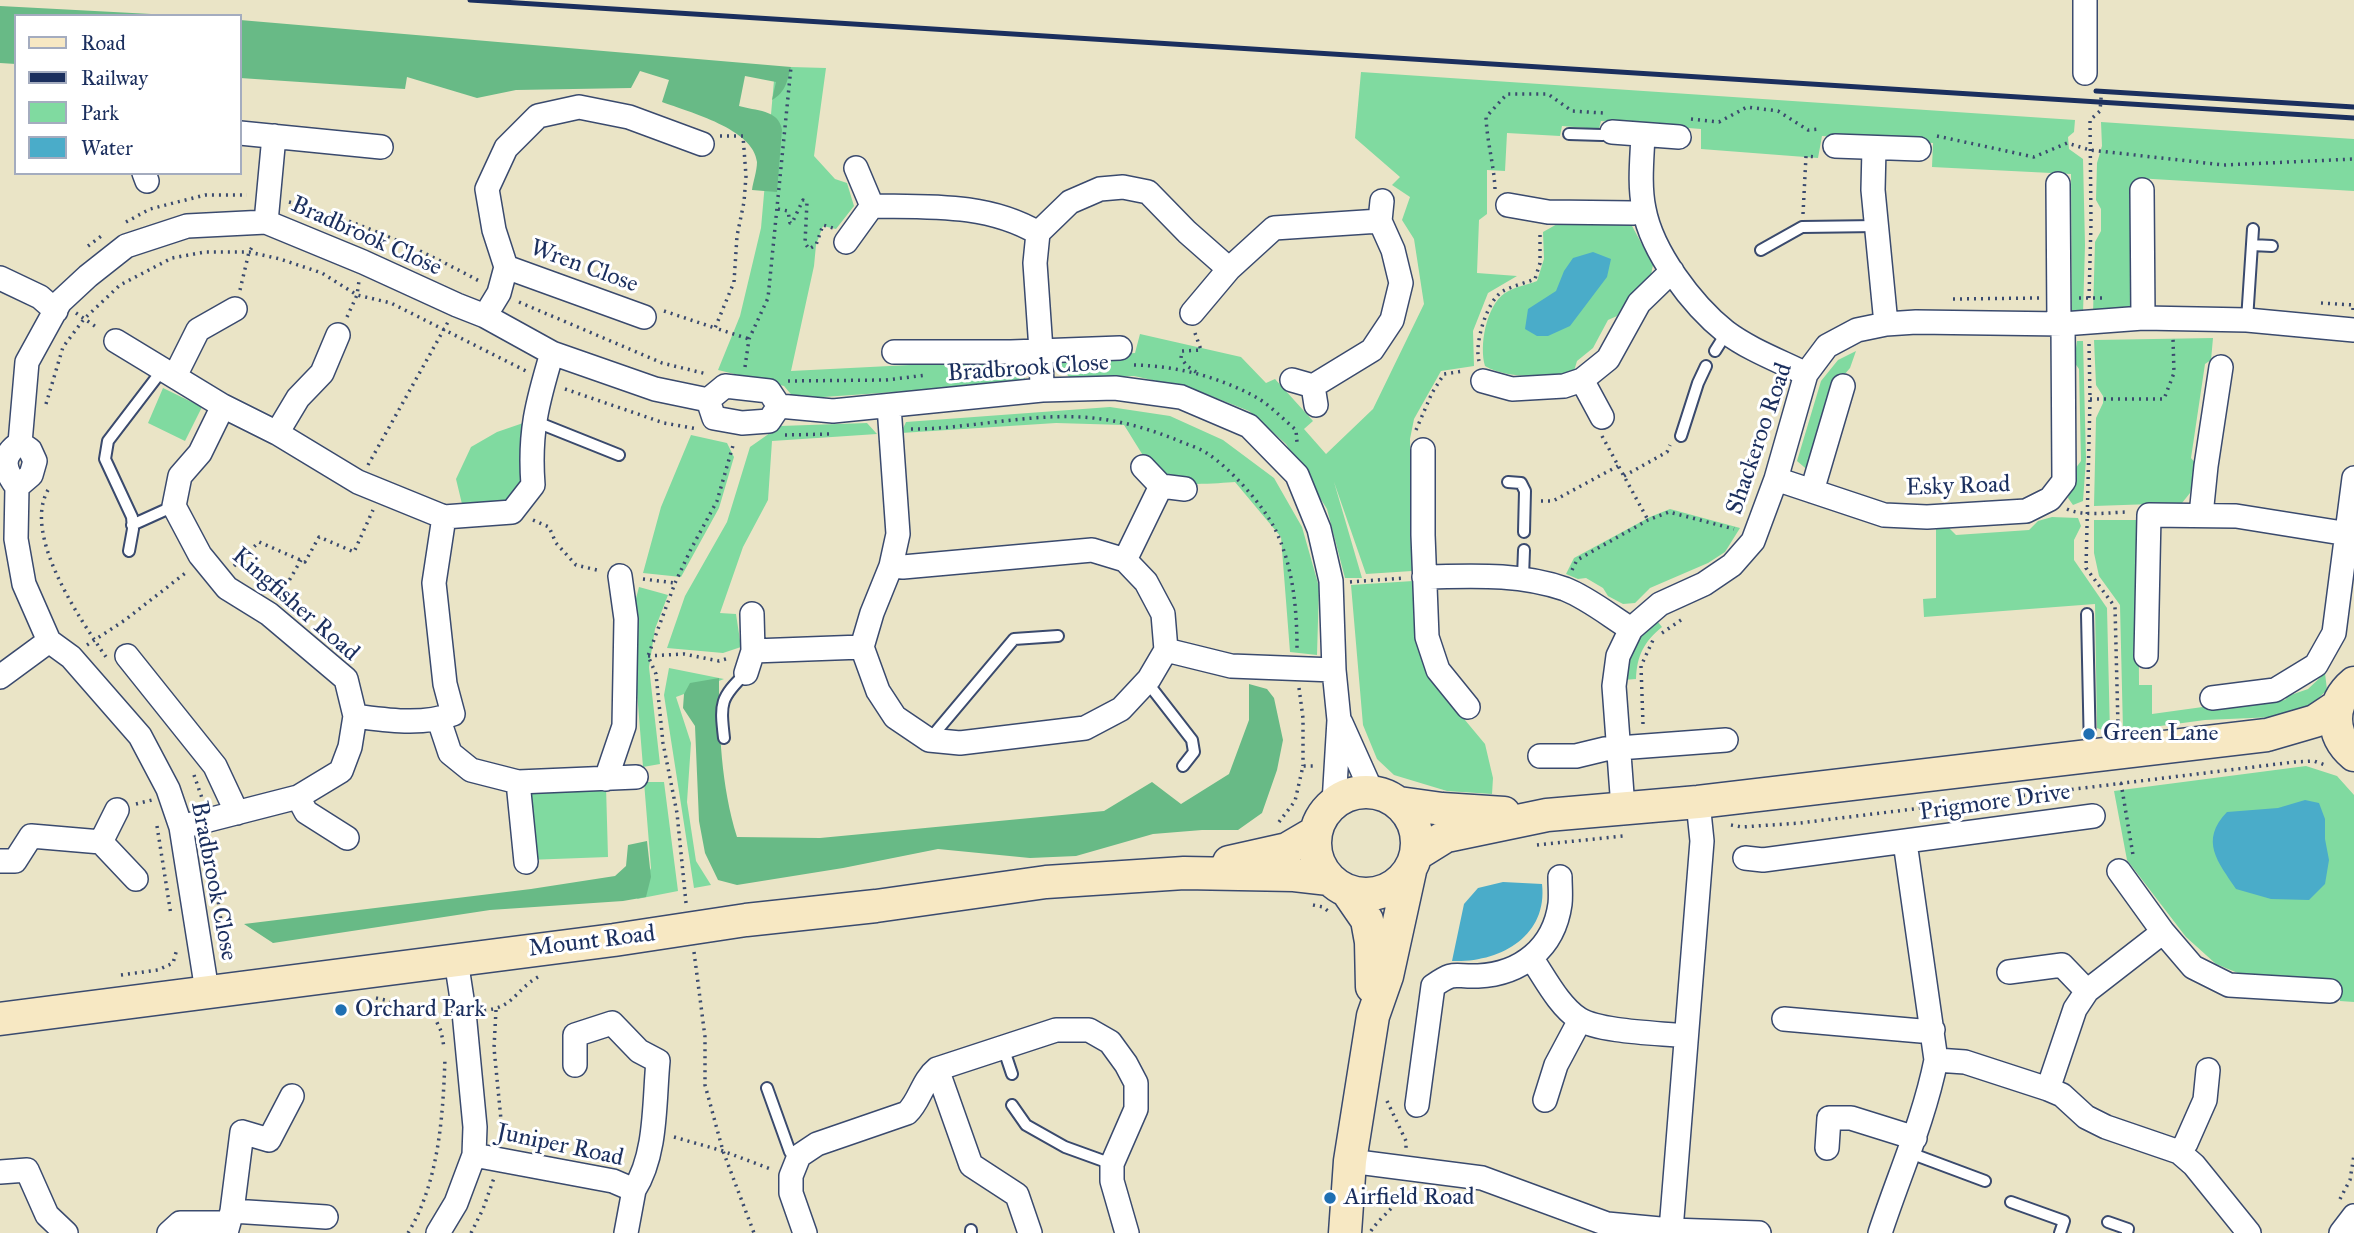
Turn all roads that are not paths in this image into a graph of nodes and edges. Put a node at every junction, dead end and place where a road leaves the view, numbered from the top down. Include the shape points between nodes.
1 (2085, 0) edge
2 (2085, 73) road end
3 (1612, 123) joint
4 (1679, 128) road end
5 (242, 133) edge
6 (1569, 134) dead end
7 (1643, 135) junction
8 (274, 136) junction
9 (1927, 143) road end
10 (702, 144) road end
11 (1830, 144) road end
12 (381, 147) dead end
13 (1874, 148) junction
14 (856, 168) dead end
15 (2058, 184) dead end
16 (2142, 190) dead end
17 (1502, 198) road end
18 (872, 206) junction
19 (1644, 211) junction
20 (266, 222) junction
21 (1877, 226) junction
22 (2253, 229) dead end
23 (1038, 233) junction
24 (846, 242) road end
25 (2252, 245) junction
26 (2272, 246) dead end
27 (1761, 250) dead end
28 (506, 267) junction
29 (1229, 269) junction
30 (1672, 271) junction
31 (0, 278) edge
32 (58, 306) junction
33 (2143, 308) junction
34 (235, 309) road end
35 (1192, 313) road end
36 (485, 316) junction
37 (643, 317) road end
38 (2247, 320) junction
39 (1886, 324) junction
40 (2061, 324) junction
41 (2353, 324) edge
42 (338, 335) dead end
43 (116, 341) road end
44 (1120, 348) dead end
45 (1041, 350) junction
46 (894, 352) dead end
47 (552, 353) junction
48 (1706, 366) dead end
49 (2221, 367) dead end
50 (169, 372) junction
51 (1807, 374) junction
52 (1482, 375) road end
53 (1582, 380) junction
54 (1843, 386) dead end
55 (1042, 390) junction
56 (1307, 390) dead end
57 (708, 400) junction
58 (779, 406) junction
59 (223, 407) junction
60 (890, 418) junction
61 (534, 421) junction
62 (1601, 426) road end
63 (277, 433) junction
64 (1681, 436) road end
65 (1423, 450) dead end
66 (619, 455) dead end
67 (1143, 467) dead end
68 (2354, 478) edge
69 (1776, 479) junction
70 (1508, 482) dead end
71 (1161, 486) junction
72 (1185, 489) dead end
73 (1812, 491) junction
74 (174, 506) junction
75 (2202, 514) junction
76 (444, 517) junction
77 (132, 525) junction
78 (1524, 532) dead end
79 (2350, 535) edge
80 (1524, 550) dead end
81 (129, 551) dead end
82 (1125, 560) junction
83 (891, 566) junction
84 (620, 576) road end
85 (1424, 577) junction
86 (1522, 577) junction
87 (752, 614) dead end
88 (2087, 614) dead end
89 (1630, 629) junction
90 (1058, 636) dead end
91 (49, 642) junction
92 (862, 647) junction
93 (1166, 650) junction
94 (753, 651) junction
95 (117, 654) road end
96 (2146, 656) dead end
97 (1334, 670) junction
98 (746, 673) joint
99 (0, 677) edge
100 (1147, 682) junction
101 (2345, 695) edge
102 (2212, 698) dead end
103 (1468, 707) dead end
104 (355, 716) junction
105 (439, 720) junction
106 (1339, 720) junction
107 (2267, 735) junction
108 (724, 738) dead end
109 (929, 740) junction
110 (1726, 740) dead end
111 (1617, 748) junction
112 (2090, 755) junction
113 (1540, 756) dead end
114 (2345, 757) edge
115 (1183, 766) dead end
116 (636, 777) dead end
117 (606, 779) junction
118 (518, 782) junction
119 (298, 797) junction
120 (1386, 797) junction
121 (1698, 802) junction
122 (1334, 803) junction
123 (117, 810) road end
124 (237, 813) junction
125 (1547, 815) junction
126 (2093, 816) dead end
127 (1627, 822) junction
128 (181, 827) junction
129 (1316, 832) junction
130 (347, 838) dead end
131 (101, 842) junction
132 (1905, 842) junction
133 (1745, 858) dead end
134 (0, 861) edge
135 (526, 862) dead end
136 (1413, 863) junction
137 (2127, 864) road end
138 (1184, 873) junction
139 (1560, 877) dead end
140 (136, 878) dead end
141 (1335, 894) junction
142 (2163, 932) junction
143 (1532, 959) junction
144 (456, 960) junction
145 (2008, 972) dead end
146 (207, 991) junction
147 (2087, 991) junction
148 (2330, 991) dead end
149 (1373, 1016) junction
150 (0, 1018) edge
151 (1784, 1019) dead end
152 (1580, 1020) junction
153 (1933, 1030) junction
154 (1686, 1036) junction
155 (1003, 1047) junction
156 (1936, 1060) junction
157 (575, 1065) dead end
158 (937, 1069) junction
159 (2208, 1070) dead end
160 (1012, 1074) dead end
161 (767, 1088) dead end
162 (2048, 1089) junction
163 (292, 1096) dead end
164 (1545, 1100) dead end
165 (1012, 1105) dead end
166 (1417, 1105) dead end
167 (1912, 1146) junction
168 (1827, 1148) dead end
169 (2179, 1152) junction
170 (474, 1155) junction
171 (1350, 1161) junction
172 (1112, 1164) junction
173 (795, 1166) junction
174 (0, 1172) edge
175 (1985, 1181) dead end
176 (634, 1189) junction
177 (2011, 1202) dead end
178 (2346, 1208) edge
179 (326, 1217) dead end
180 (228, 1222) edge
181 (2108, 1222) dead end
182 (1601, 1226) edge
183 (1671, 1230) junction
184 (1724, 1232) edge
185 (65, 1233) edge
186 (169, 1233) edge
187 (438, 1233) edge
188 (626, 1233) edge
189 (805, 1233) edge
190 (1030, 1233) edge
191 (1127, 1233) edge
192 (1345, 1233) edge
193 (1759, 1233) edge
194 (1880, 1233) edge
195 (2060, 1233) edge
196 (2127, 1233) edge
197 (2249, 1233) edge
198 (2341, 1233) edge

1 - 2 street
3 - 6 lane via 1602,135
3 - 7 street
4 - 7 street
5 - 8 street
7 - 19 street
8 - 12 street
8 - 20 street
9 - 13 street
10 - 28 street, Wren Close via 629,117 579,107 538,116 506,148 487,189
11 - 13 street
13 - 21 street
14 - 18 street
15 - 40 street, Esky Road
16 - 33 street
17 - 19 street via 1548,212
18 - 23 street via 978,210 1019,221
18 - 24 street
19 - 30 street
20 - 32 street, Bradbrook Close via 187,226 126,246
20 - 36 street, Bradbrook Close
21 - 27 lane via 1802,227
21 - 39 street
22 - 25 lane
23 - 29 street via 1070,202 1100,189 1123,187 1148,192
23 - 45 street via 1035,263
25 - 26 lane
25 - 38 lane
28 - 36 street, Wren Close via 499,293
28 - 37 street, Wren Close
29 - 35 street
29 - 56 street via 1275,228 1381,211 1401,283 1392,320 1372,350
30 - 51 street via 1721,341 1745,344
30 - 53 street via 1639,303 1608,359
31 - 32 street
32 - 91 street, Bradbrook Close via 27,362 20,443 9,450 5,461 5,472 17,488 16,539 24,584
33 - 38 street, Shackeroo Road
33 - 40 street, Shackeroo Road
34 - 50 street via 198,330
36 - 47 street, Bradbrook Close
38 - 41 street, Shackeroo Road
39 - 40 street, Shackeroo Road
39 - 51 street, Shackeroo Road via 1857,330 1827,346
40 - 73 street, Esky Road via 2064,481 2050,499 2025,511 1916,517 1884,515
42 - 63 street via 322,373 298,398
43 - 50 street
44 - 45 street
45 - 46 street
45 - 55 street
47 - 57 street, Bradbrook Close via 654,389
47 - 61 street
48 - 64 lane
49 - 75 street
50 - 59 street
50 - 77 lane via 108,441 105,460
51 - 69 street, Shackeroo Road
52 - 53 street via 1512,388 1564,386
53 - 62 street
54 - 73 street
55 - 60 street, Bradbrook Close
55 - 97 street, Bradbrook Close via 1115,388 1181,397 1249,426 1297,475 1320,529 1331,581
57 - 58 street, Bradbrook Close via 725,386 744,387 769,391
57 - 58 street via 714,418 742,423 769,421
58 - 60 street, Bradbrook Close
59 - 63 street
59 - 74 street via 200,453 180,476
60 - 83 street via 898,534
61 - 66 lane
61 - 76 street via 533,485 512,512
63 - 76 street via 358,482
65 - 85 street
67 - 71 street
68 - 79 street
69 - 73 street, Esky Road
69 - 89 street, Shackeroo Road via 1753,541 1732,565 1660,604
70 - 78 lane via 1521,483 1525,491
71 - 72 street
71 - 82 street
74 - 77 lane
74 - 104 street, Kingfisher Road via 203,558 227,588 270,614 346,679
75 - 79 street
75 - 96 street via 2149,515
76 - 105 street via 434,583 445,684 453,714
77 - 81 lane
79 - 102 street via 2334,633 2316,665 2275,690
80 - 86 lane
82 - 83 street via 1092,550
82 - 93 street via 1146,582 1163,614
83 - 92 street
84 - 117 street via 626,619 624,726
85 - 86 street
85 - 103 street via 1427,637 1438,670
86 - 89 street via 1567,590
87 - 94 street
88 - 112 lane
89 - 111 street, Shackeroo Road via 1615,676
90 - 109 lane via 1014,639
91 - 99 street
91 - 128 street, Bradbrook Close via 71,657 140,736 155,793
92 - 94 street
92 - 109 street via 878,691 895,717
93 - 97 street via 1231,666
93 - 100 street
94 - 98 street
95 - 124 street via 215,766
97 - 106 street, Bradbrook Close
98 - 108 lane via 723,701
100 - 109 street via 1121,709 1085,728 960,743
100 - 115 lane via 1192,740 1194,752
101 - 107 street via 2315,721
101 - 114 street via 2335,722
104 - 105 street via 397,722
104 - 119 street, Kingfisher Road via 341,771
105 - 118 street via 450,753 471,770
106 - 120 street, Bradbrook Close
106 - 122 street, Bradbrook Close
107 - 112 street
107 - 114 street via 2318,742
110 - 111 street
111 - 113 street via 1576,756
111 - 127 street, Shackeroo Road
112 - 121 street
116 - 117 street
117 - 118 street
118 - 135 street
119 - 124 street, Kingfisher Road
119 - 130 street via 306,812
120 - 122 street via 1359,792
120 - 125 street via 1442,809
120 - 136 street via 1411,818 1418,835
121 - 127 street
121 - 154 street via 1702,841
122 - 129 street via 1322,815
123 - 131 street
124 - 128 street, Kingfisher Road
125 - 127 street
125 - 136 street via 1446,836
126 - 132 street, Prigmore Drive
128 - 146 street, Bradbrook Close
129 - 138 street, Mount Road via 1287,849
129 - 141 street via 1319,865
131 - 134 street via 30,836 15,861
131 - 140 street
132 - 133 street, Prigmore Drive via 1763,860
132 - 153 street, Prigmore Drive
136 - 141 street via 1395,886 1375,894
136 - 149 street
137 - 142 street
138 - 141 street, Mount Road via 1293,876
138 - 144 street, Mount Road via 1046,882
139 - 143 street via 1560,905 1553,928
141 - 149 street via 1367,920
142 - 147 street
142 - 148 street via 2193,967 2230,985
143 - 152 street
143 - 166 street via 1479,976 1449,974 1433,986
144 - 146 street, Mount Road
144 - 170 street via 475,1127
145 - 147 street via 2062,965
146 - 150 street, Mount Road
147 - 162 street via 2075,1009
149 - 171 street
151 - 153 street
152 - 154 street
152 - 164 street via 1556,1065
153 - 156 street, Prigmore Drive
154 - 183 street
155 - 158 street
155 - 160 lane
155 - 172 street via 1056,1030 1088,1030 1110,1042 1136,1083 1136,1109
156 - 162 street via 1965,1062
156 - 167 street, Prigmore Drive
157 - 176 street, Juniper Road via 575,1035 612,1023 639,1051 658,1061 652,1130 643,1176
158 - 173 street via 907,1113 817,1144
158 - 190 street via 971,1165 1017,1195
159 - 169 street via 2205,1100
161 - 173 lane
162 - 169 street via 2106,1127
163 - 180 street via 270,1140 242,1132
165 - 172 lane via 1026,1125 1065,1147
167 - 168 street via 1851,1118 1829,1118
167 - 175 lane
167 - 194 street, Prigmore Drive
169 - 197 street
170 - 176 street, Juniper Road
170 - 187 street via 456,1203
171 - 182 street via 1482,1178
171 - 192 street
172 - 191 street via 1112,1181
173 - 189 street via 791,1193
174 - 185 street via 27,1170 47,1214
176 - 188 street, Juniper Road
177 - 195 lane via 2064,1221
178 - 198 street
179 - 180 street
180 - 186 street via 180,1223
181 - 196 lane via 2128,1229
182 - 183 street
183 - 184 street
184 - 193 street

